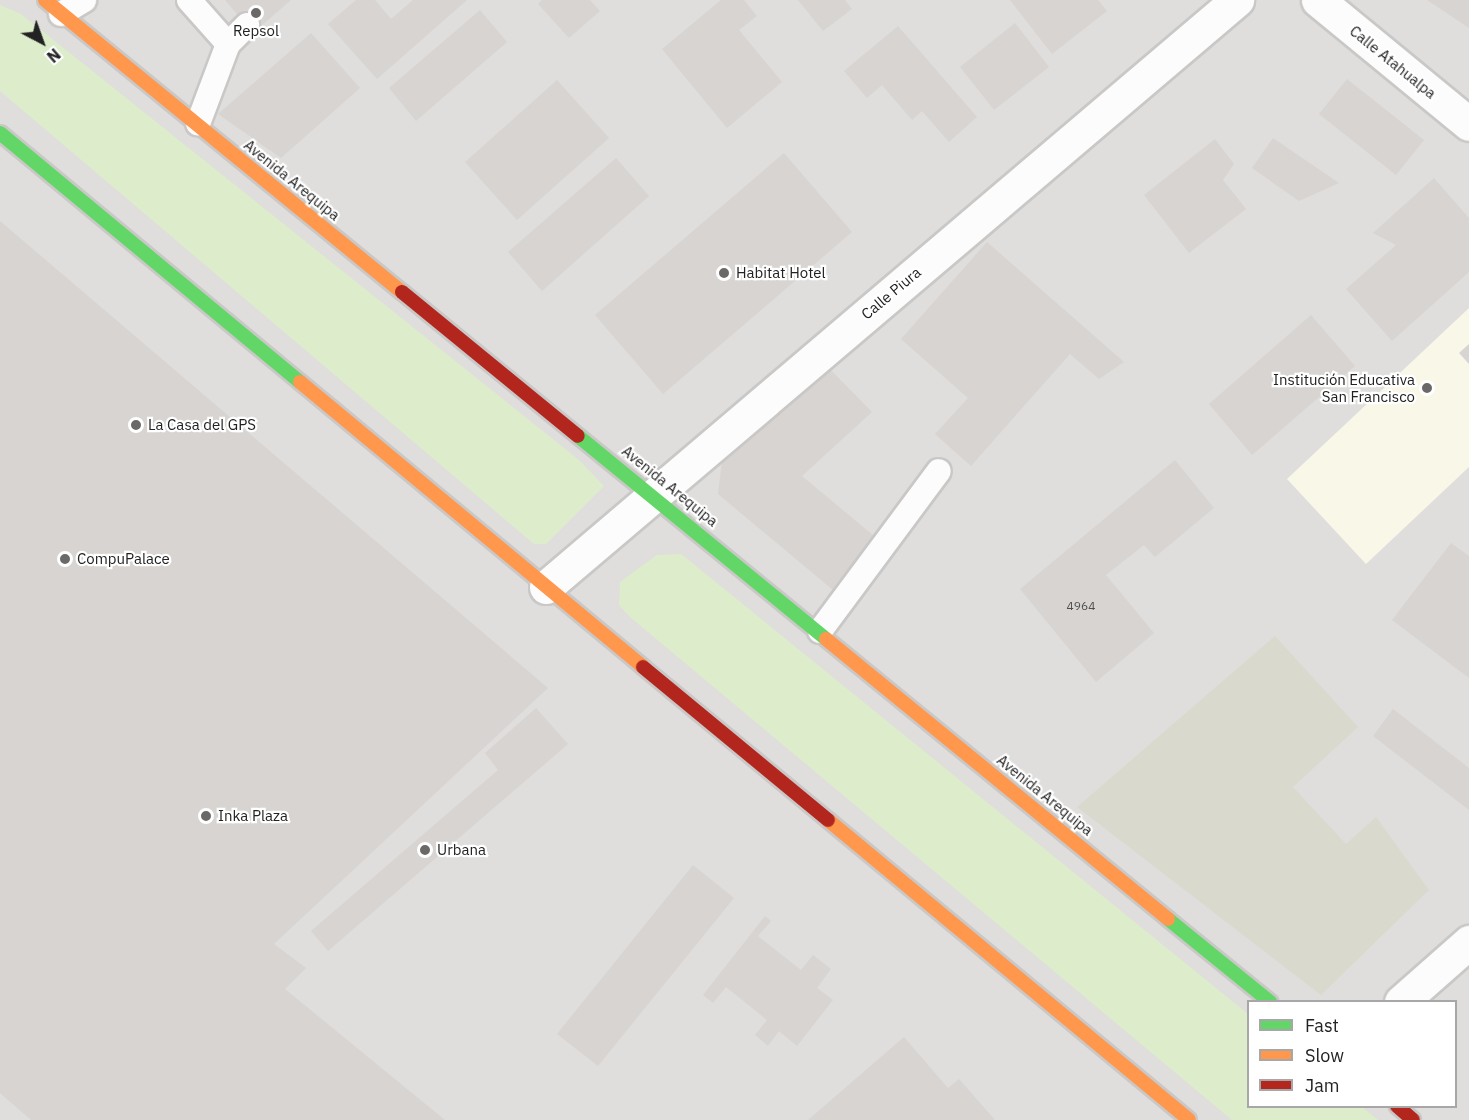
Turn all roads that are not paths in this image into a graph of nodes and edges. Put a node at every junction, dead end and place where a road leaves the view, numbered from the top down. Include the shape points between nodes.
1 (84, 0) edge
2 (189, 0) edge
3 (1237, 0) edge
4 (1318, 0) edge
5 (53, 7) edge
6 (247, 25) dead end
7 (228, 44) junction
8 (198, 124) junction
9 (1469, 124) edge
10 (0, 133) edge
11 (939, 471) dead end
12 (654, 494) junction
13 (546, 587) junction
14 (820, 631) junction
15 (1469, 942) edge
16 (1268, 1000) edge
17 (1403, 1000) edge
18 (1398, 1108) edge
19 (1189, 1120) edge
20 (1413, 1120) edge

1 - 5 lane
2 - 7 lane
3 - 12 street, Calle Piura
4 - 9 street, Calle Atahualpa
5 - 8 main road, Avenida Arequipa
6 - 7 lane
7 - 8 lane
8 - 12 main road, Avenida Arequipa
10 - 13 main road
11 - 14 lane
12 - 13 street, Calle Piura
12 - 14 main road, Avenida Arequipa
13 - 19 main road
14 - 16 main road, Avenida Arequipa
15 - 17 street
18 - 20 main road

